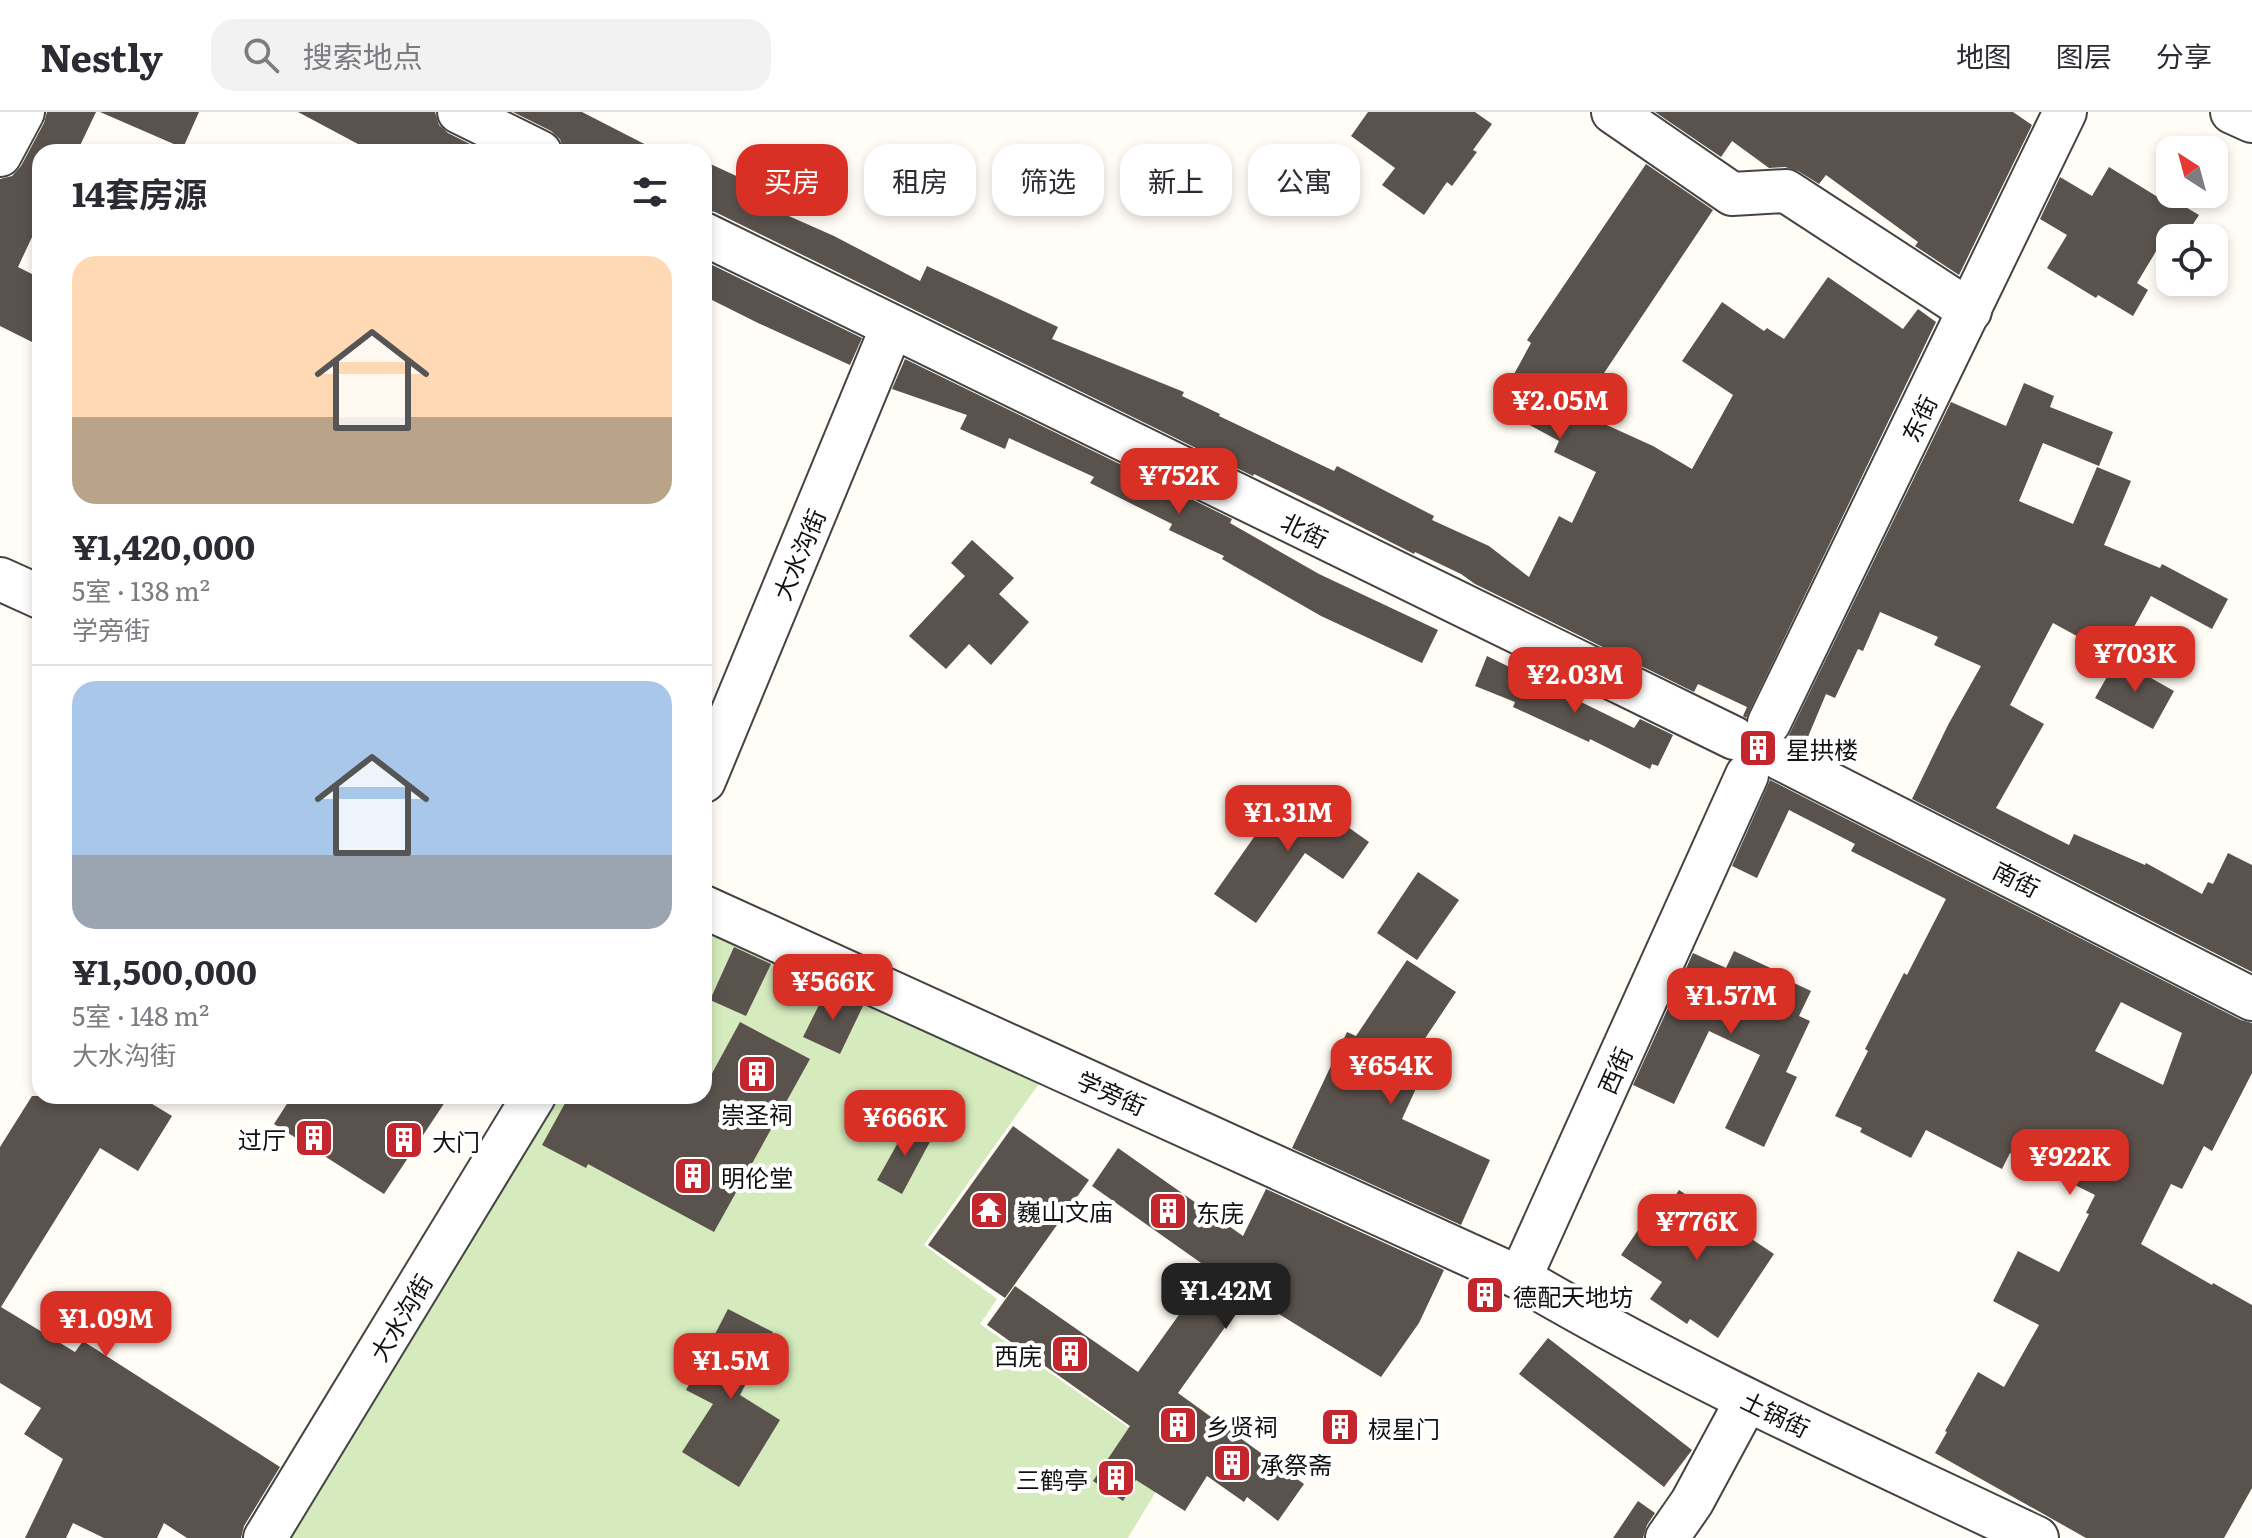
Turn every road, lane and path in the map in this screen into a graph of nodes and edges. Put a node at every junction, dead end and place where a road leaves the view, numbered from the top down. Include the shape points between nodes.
1 (23, 112) edge
2 (459, 112) edge
3 (1613, 112) edge
4 (2065, 112) edge
5 (2232, 112) edge
6 (2252, 121) edge
7 (524, 144) edge
8 (0, 155) edge
9 (712, 238) edge
10 (1970, 311) junction
11 (892, 327) junction
12 (0, 579) edge
13 (32, 593) edge
14 (1758, 748) junction
15 (712, 762) edge
16 (712, 911) edge
17 (2252, 999) edge
18 (529, 1104) edge
19 (1520, 1278) junction
20 (1747, 1400) junction
21 (265, 1538) edge
22 (1667, 1538) edge
23 (2037, 1538) edge

1 - 8 street
2 - 7 street
3 - 10 street via 1732,194 1786,191
4 - 10 street, 东街
5 - 6 street
9 - 11 street, 北街
10 - 14 street, 东街
11 - 14 street, 北街
11 - 15 street, 大水沟街
12 - 13 street
14 - 17 street, 南街
14 - 19 street, 西街
16 - 19 street, 学旁街
18 - 21 street, 大水沟街
19 - 20 street, 土锅街
20 - 22 street
20 - 23 street, 土锅街

